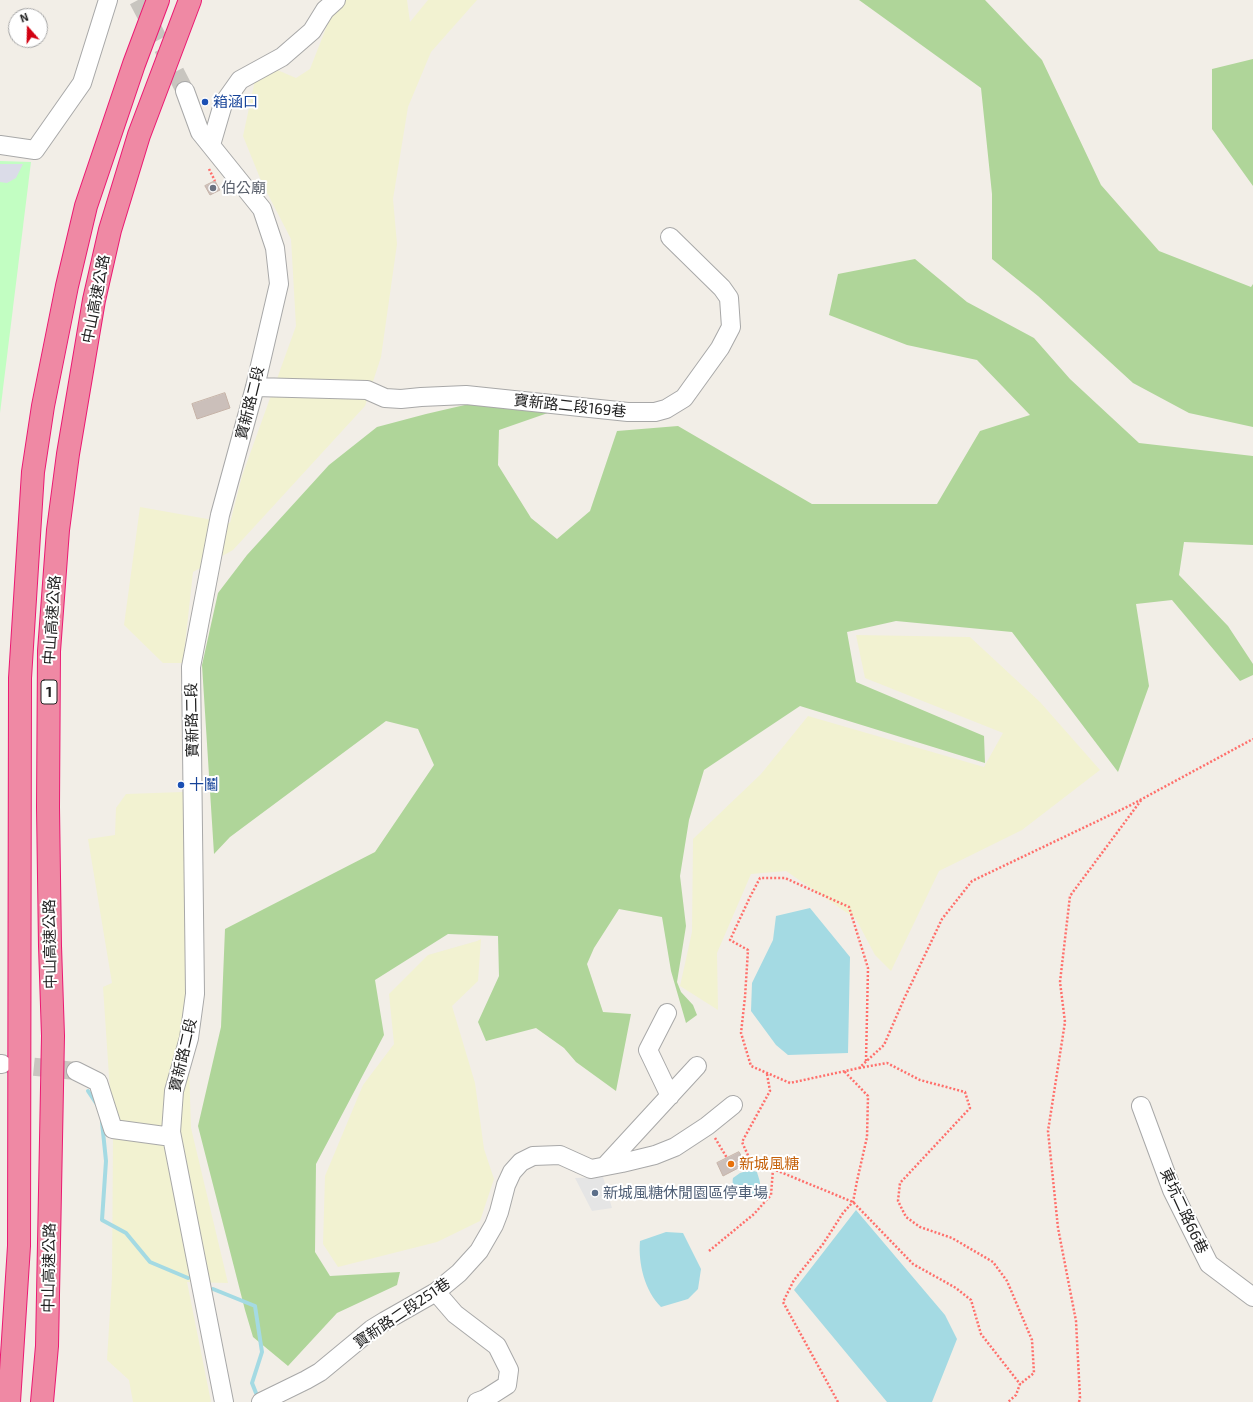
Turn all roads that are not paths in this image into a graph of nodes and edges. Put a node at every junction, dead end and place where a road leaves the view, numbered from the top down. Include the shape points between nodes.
1 (108, 0) edge
2 (158, 0) edge
3 (190, 0) edge
4 (336, 0) edge
5 (185, 91) tunnel mouth
6 (0, 145) edge
7 (211, 145) junction
8 (670, 237) dead end
9 (255, 387) junction
10 (667, 1013) dead end
11 (697, 1066) dead end
12 (76, 1071) tunnel mouth
13 (670, 1096) junction
14 (733, 1105) dead end
15 (1141, 1106) dead end
16 (172, 1137) junction
17 (605, 1166) junction
18 (436, 1292) junction
19 (1253, 1298) edge
20 (9, 1402) edge
21 (42, 1402) edge
22 (224, 1402) edge
23 (261, 1402) edge
24 (477, 1402) edge

1 - 6 street via 82,84 35,150
2 - 20 highway, 中山高速公路 / 1 via 86,206 43,406 33,472 20,678 19,1246
3 - 21 highway, 中山高速公路 / 1 via 139,134 110,230 94,300 58,530 49,652 48,807 53,1036 47,1346
4 - 7 street via 325,10 312,31 282,58 240,80 223,104
5 - 7 street, 寶新路二段 via 200,132
7 - 9 street, 寶新路二段 via 262,209 275,248 279,284
8 - 9 street, 寶新路二段169巷 via 729,298 731,327 720,348 684,398 666,409 655,412 628,412 466,395 401,399 385,398 367,390
9 - 16 street, 寶新路二段 via 220,515 191,666 195,994 189,1038 174,1091
10 - 13 street via 648,1050
11 - 13 street
12 - 16 street via 98,1082 113,1130
13 - 17 street
14 - 17 street, 寶新路二段251巷 via 707,1126 675,1146 655,1155
15 - 19 street, 東坑二路66巷 via 1172,1190 1209,1264
16 - 22 street, 寶新路二段
17 - 18 street, 寶新路二段251巷 via 591,1168 560,1155 533,1156 521,1162 512,1172 494,1225 479,1251 459,1274
18 - 23 street, 寶新路二段251巷 via 385,1320 320,1372
18 - 24 street via 455,1314 497,1346 509,1370 507,1385

